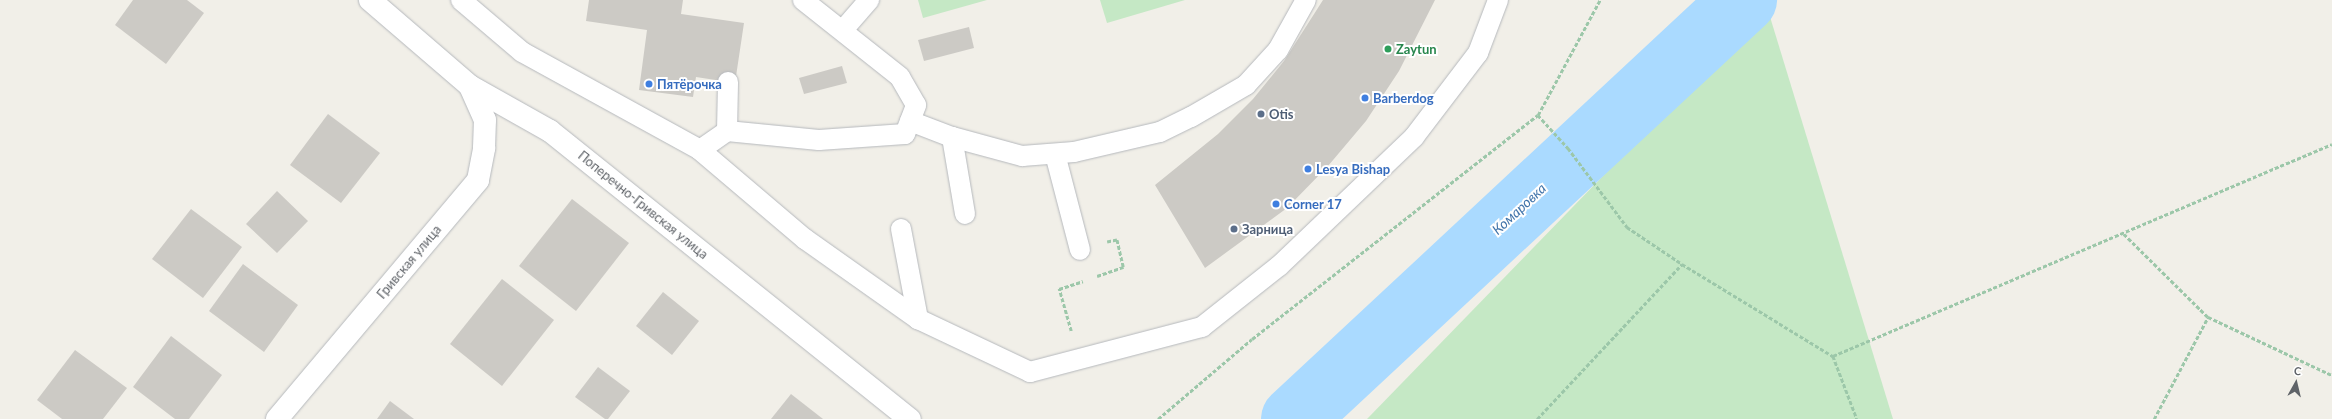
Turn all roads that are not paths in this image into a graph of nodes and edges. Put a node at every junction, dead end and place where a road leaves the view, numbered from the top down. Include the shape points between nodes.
1 (370, 0) edge
2 (461, 0) edge
3 (803, 0) edge
4 (869, 0) edge
5 (1306, 0) edge
6 (1498, 0) edge
7 (843, 30) junction
8 (728, 82) dead end
9 (470, 86) junction
10 (910, 121) junction
11 (727, 131) junction
12 (952, 137) junction
13 (700, 150) junction
14 (1055, 154) junction
15 (965, 214) dead end
16 (901, 229) dead end
17 (1080, 250) dead end
18 (918, 319) junction
19 (277, 419) edge
20 (910, 419) edge

1 - 9 street, Поперечно-Гривская улица
2 - 13 lane via 522,52
3 - 7 lane
4 - 7 lane
5 - 14 lane via 1278,50 1246,85 1160,132
6 - 18 lane via 1478,53 1414,137 1278,266 1202,327 1030,372
7 - 10 lane via 900,77 916,105
8 - 11 lane
9 - 19 street, Гривская улица via 485,120 484,148 478,180
9 - 20 street, Поперечно-Гривская улица via 550,131
10 - 11 lane via 904,134 819,140
10 - 12 lane
11 - 13 lane
12 - 14 lane via 1022,156
12 - 15 lane
13 - 18 lane via 805,239
14 - 17 lane
16 - 18 lane

